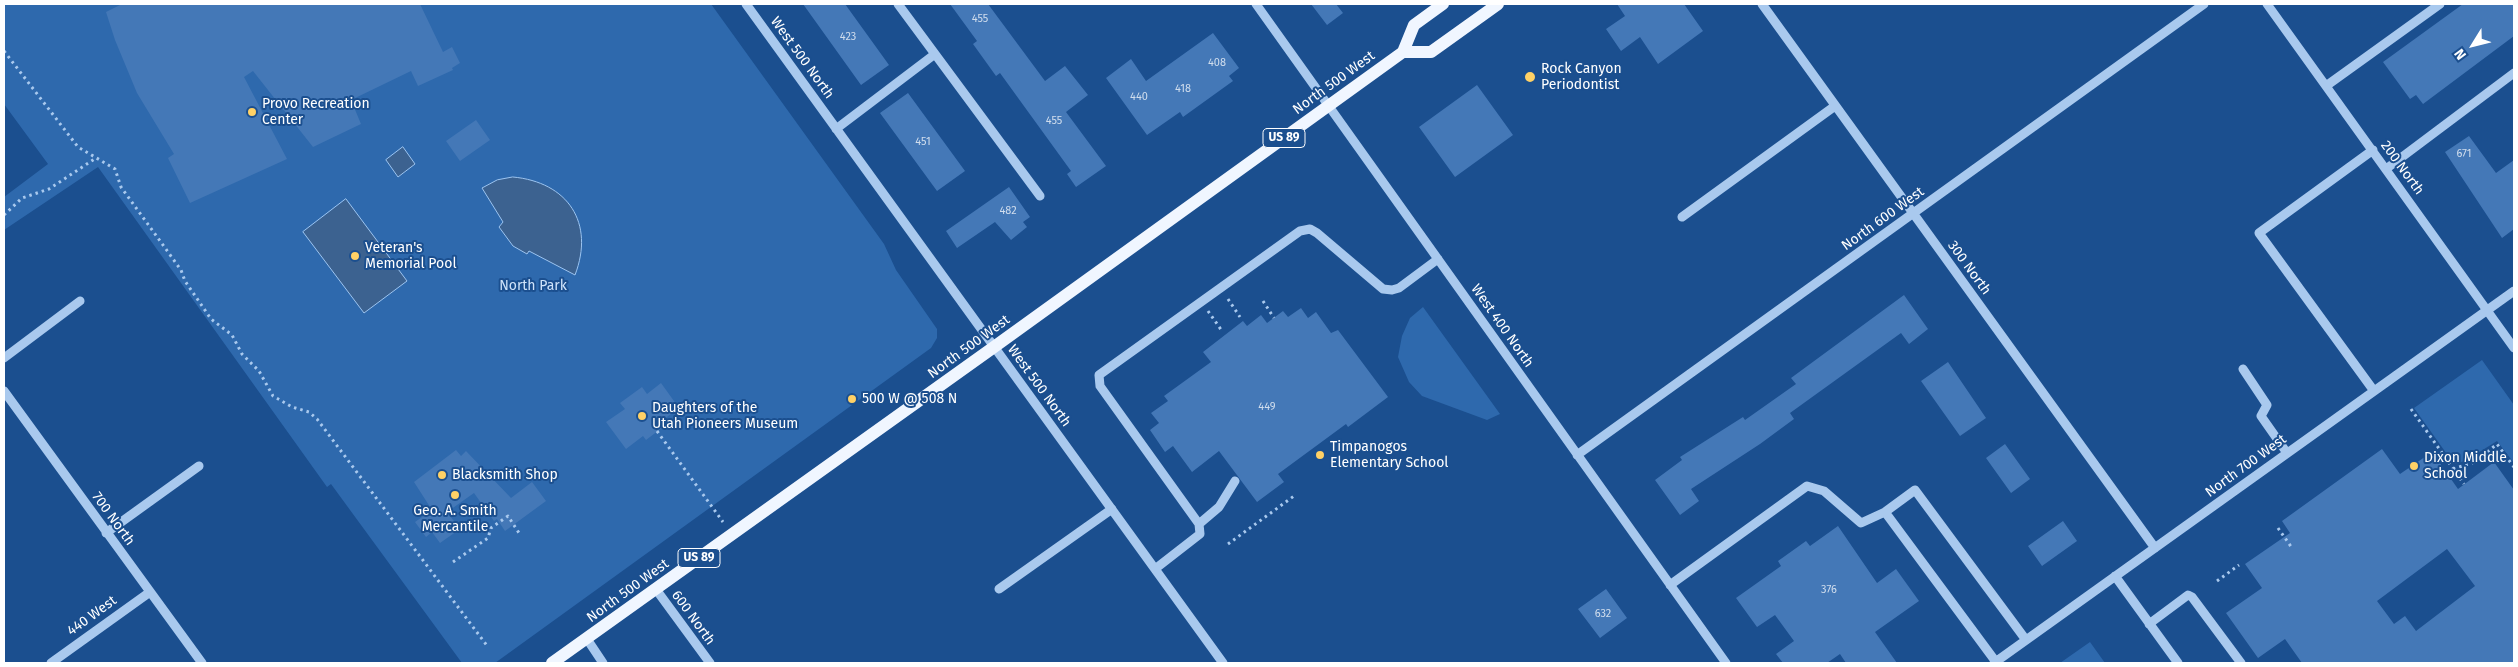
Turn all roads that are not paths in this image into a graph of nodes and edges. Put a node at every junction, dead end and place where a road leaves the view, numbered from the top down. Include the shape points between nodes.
1 (746, 4) edge
2 (898, 4) edge
3 (1256, 4) edge
4 (1442, 4) edge
5 (1498, 4) edge
6 (1762, 4) edge
7 (2204, 4) edge
8 (2267, 4) edge
9 (2440, 4) edge
10 (1403, 52) junction
11 (935, 54) junction
12 (2514, 74) edge
13 (2326, 86) junction
14 (1329, 105) junction
15 (1835, 106) junction
16 (836, 129) junction
17 (2373, 150) junction
18 (2386, 169) junction
19 (1040, 196) dead end
20 (1912, 214) junction
21 (1682, 217) dead end
22 (1438, 259) junction
23 (2514, 291) edge
24 (80, 302) dead end
25 (2487, 311) junction
26 (994, 347) junction
27 (2514, 348) edge
28 (4, 358) edge
29 (2243, 369) dead end
30 (4, 391) edge
31 (2374, 391) junction
32 (2287, 453) junction
33 (1577, 455) junction
34 (199, 466) dead end
35 (1236, 481) dead end
36 (1112, 509) junction
37 (1885, 512) junction
38 (1199, 524) junction
39 (106, 533) junction
40 (2155, 548) junction
41 (1155, 569) junction
42 (2115, 576) junction
43 (1670, 586) junction
44 (655, 588) junction
45 (999, 589) dead end
46 (150, 592) junction
47 (2149, 624) junction
48 (587, 639) junction
49 (2026, 640) junction
50 (1995, 662) edge
51 (51, 663) edge
52 (202, 663) edge
53 (552, 663) edge
54 (603, 663) edge
55 (710, 663) edge
56 (1223, 663) edge
57 (1726, 663) edge
58 (2178, 663) edge
59 (2241, 663) edge

1 - 16 street, West 500 North
2 - 11 street
3 - 14 street, West 400 North
4 - 10 main road via 1414,25
5 - 10 main road via 1432,52
6 - 15 street, 300 North
7 - 20 street, North 600 West
8 - 13 street, 200 North
9 - 13 street
10 - 14 main road, North 500 West / US 89
11 - 16 street
11 - 19 street
12 - 18 street
13 - 17 street, 200 North
14 - 22 street, West 400 North
14 - 26 main road, North 500 West / US 89
15 - 20 street, 300 North
15 - 21 street
16 - 26 street, West 500 North
17 - 18 street, 200 North
17 - 31 street via 2259,233
18 - 25 street, 200 North
20 - 33 street, North 600 West
20 - 40 street, 300 North
22 - 33 street, West 400 North
22 - 38 street via 1399,288 1383,289 1310,229 1300,231 1099,375 1100,386
23 - 25 street, North 700 West
24 - 28 street
25 - 27 street, 200 North
25 - 31 street, North 700 West
26 - 36 street, West 500 North
26 - 44 main road, North 500 West / US 89
29 - 32 street via 2267,405 2261,416
30 - 39 street, 700 North
31 - 32 street, North 700 West
32 - 40 street, North 700 West
33 - 43 street, West 400 North
34 - 39 street
35 - 38 street via 1219,507
36 - 41 street, West 500 North
36 - 45 street
37 - 43 street via 1861,523 1824,492 1807,486
37 - 49 street via 1915,490
37 - 50 street
38 - 41 street via 1200,534
39 - 46 street, 700 North
40 - 42 street, North 700 West
41 - 56 street, West 500 North
42 - 47 street
42 - 49 street, North 700 West
43 - 57 street, West 400 North
44 - 48 main road, North 500 West / US 89
44 - 55 street, 600 North
46 - 51 street, 440 West
46 - 52 street, 700 North
47 - 58 street
47 - 59 street via 2192,596
48 - 53 main road, North 500 West / US 89
48 - 54 street
49 - 50 street, North 700 West

